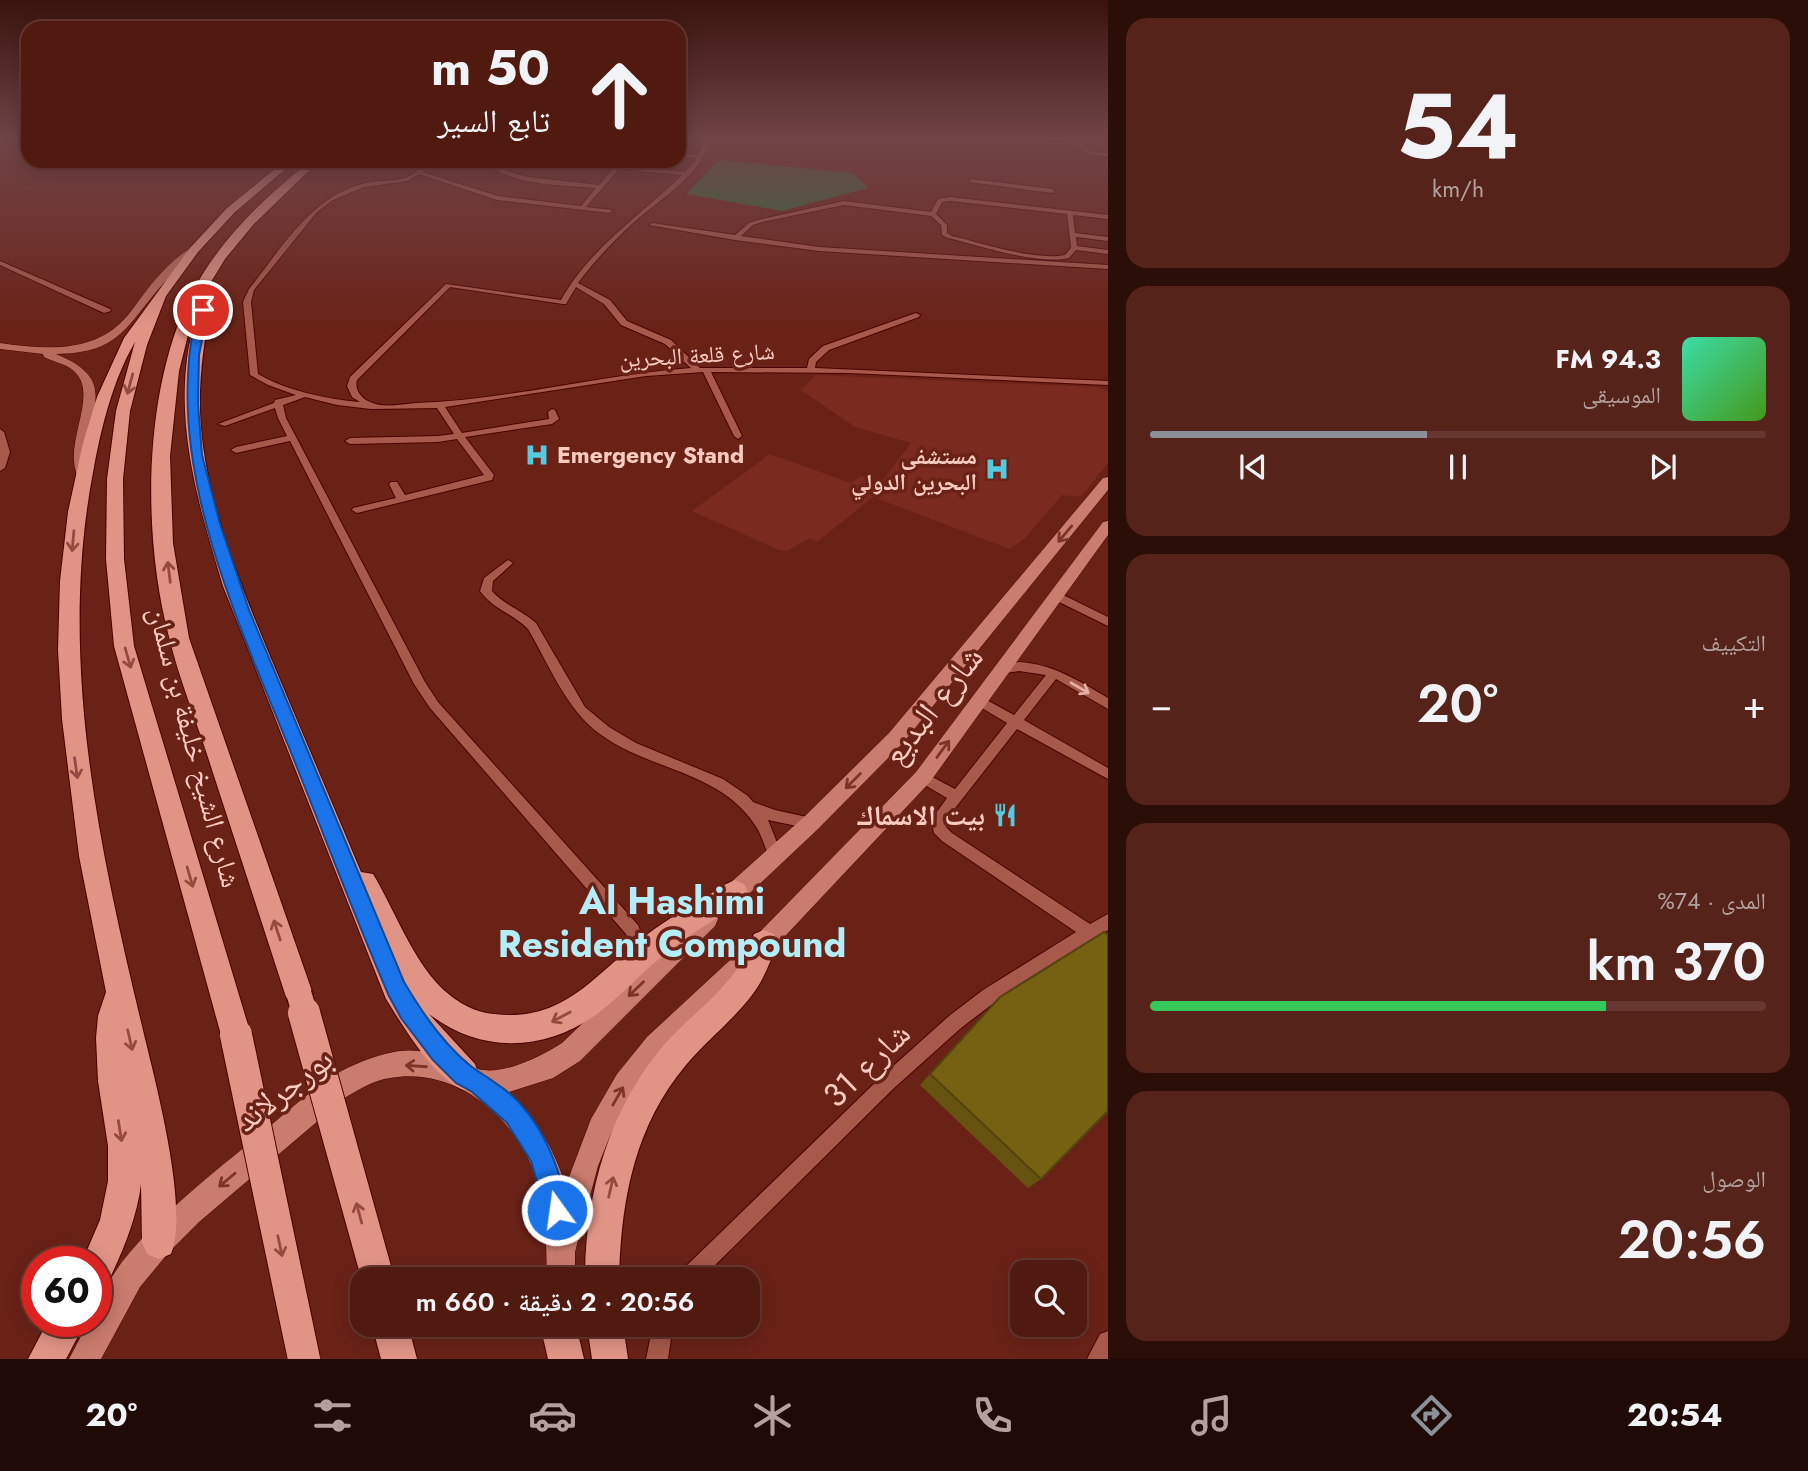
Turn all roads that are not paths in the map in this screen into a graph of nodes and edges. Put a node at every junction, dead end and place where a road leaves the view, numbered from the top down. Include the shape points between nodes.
1 (244, 200) edge
2 (272, 200) edge
3 (329, 200) edge
4 (518, 200) edge
5 (589, 200) edge
6 (656, 200) edge
7 (940, 200) edge
8 (963, 200) edge
9 (1051, 200) edge
10 (937, 203) junction
11 (582, 208) junction
12 (1050, 210) junction
13 (610, 211) dead end
14 (933, 214) junction
15 (1070, 216) junction
16 (1108, 217) edge
17 (1108, 223) edge
18 (652, 225) dead end
19 (1074, 235) junction
20 (735, 238) junction
21 (1108, 239) edge
22 (1073, 248) junction
23 (194, 250) junction
24 (1108, 252) edge
25 (222, 257) junction
26 (1058, 262) junction
27 (0, 263) edge
28 (1108, 267) edge
29 (574, 283) junction
30 (160, 296) junction
31 (107, 311) dead end
32 (916, 315) dead end
33 (0, 346) edge
34 (34, 351) junction
35 (702, 370) junction
36 (811, 370) junction
37 (1108, 383) edge
38 (303, 396) junction
39 (278, 402) junction
40 (440, 404) junction
41 (372, 407) junction
42 (552, 412) dead end
43 (222, 424) dead end
44 (0, 432) edge
45 (738, 436) dead end
46 (460, 437) junction
47 (292, 438) junction
48 (350, 441) dead end
49 (236, 450) dead end
50 (0, 468) edge
51 (83, 474) junction
52 (1108, 481) edge
53 (394, 484) dead end
54 (402, 499) junction
55 (357, 510) dead end
56 (1108, 525) edge
57 (508, 562) dead end
58 (1055, 594) junction
59 (1108, 622) edge
60 (1005, 668) junction
61 (1054, 673) junction
62 (979, 701) junction
63 (1108, 704) edge
64 (1015, 721) junction
65 (1108, 774) edge
66 (923, 777) junction
67 (957, 796) junction
68 (747, 803) junction
69 (811, 823) junction
70 (775, 855) junction
71 (344, 861) junction
72 (735, 892) junction
73 (1108, 921) edge
74 (1091, 933) junction
75 (764, 943) junction
76 (644, 945) junction
77 (1108, 945) edge
78 (120, 992) junction
79 (472, 1079) junction
80 (159, 1242) junction
81 (105, 1246) edge
82 (561, 1251) junction
83 (374, 1267) edge
84 (561, 1267) edge
85 (602, 1267) edge
86 (699, 1267) edge
87 (59, 1337) edge
88 (394, 1337) edge
89 (555, 1337) edge
90 (561, 1337) edge
91 (607, 1337) edge
92 (661, 1337) edge
93 (46, 1359) edge
94 (84, 1359) edge
95 (304, 1359) edge
96 (400, 1359) edge
97 (549, 1359) edge
98 (566, 1359) edge
99 (610, 1359) edge
100 (657, 1359) edge

1 - 23 highway, شارع الشيخ خليفة بن سلمان
2 - 25 highway, شارع الشيخ خليفة بن سلمان
3 - 38 street, شارع قلعة البحرين via 315,211 261,277 247,302 254,375
4 - 11 street
5 - 11 street
6 - 29 street
7 - 10 street
8 - 12 street
9 - 12 street
10 - 14 street
10 - 15 street
11 - 13 street
12 - 15 street
14 - 20 street via 834,204 751,224
14 - 26 street via 950,237
15 - 16 street
15 - 17 street
15 - 19 street
18 - 20 street
19 - 21 street
19 - 22 street
20 - 26 street via 819,249
22 - 24 street
22 - 26 street
23 - 30 highway, شارع الشيخ خليفة بن سلمان
23 - 34 street via 177,262 112,336 75,349
25 - 71 highway via 203,310 194,355 196,455 242,610
83 -> 25 highway, شارع الشيخ خليفة بن سلمان, bridge via 299,994 175,624 161,497 168,390 190,312
26 - 28 street
27 - 31 street
29 - 35 street via 607,302 624,323 668,342
29 - 41 street via 565,301 559,303 448,285 353,379 355,395
30 - 51 highway via 122,351 106,388
30 -> 95 highway, شارع الشيخ خليفة بن سلمان, bridge via 140,345 123,411 115,479 116,571 124,646 236,1035
32 - 36 street via 825,348 812,361
33 - 34 street
34 - 51 street via 76,365 90,383 78,450
35 - 36 street, شارع قلعة البحرين
35 - 40 street, شارع قلعة البحرين via 640,374
35 - 45 street
36 - 37 street, شارع قلعة البحرين
38 - 39 street
38 - 41 street, شارع قلعة البحرين
39 - 43 street
39 - 47 street
40 - 41 street, شارع قلعة البحرين
40 - 46 street
42 - 46 street via 552,421
44 - 50 street via 5,452
46 - 48 street
46 - 54 street via 489,478
47 - 49 street
47 - 76 street via 427,695
51 -> 78 highway via 72,547 70,706 86,830
52 -> 69 main road, شارع البديع via 896,738
53 - 54 street
54 - 55 street
56 - 58 main road, شارع البديع
57 - 68 street via 488,580 486,592 532,626 590,721 617,740 711,778
58 - 59 street
58 - 60 main road, شارع البديع
60 - 61 street via 1028,666
60 - 62 main road, شارع البديع
61 -> 63 street
61 - 64 street
62 - 64 street
66 -> 62 main road, شارع البديع
64 - 65 street
64 - 67 street
66 - 67 street
66 - 75 main road, شارع البديع
67 - 74 street via 939,820 943,833
68 - 69 street via 774,816
68 - 70 street via 765,826
69 - 70 main road, شارع البديع
70 - 72 main road, شارع البديع
76 -> 71 highway via 560,1020 509,1031 461,1021 425,990 359,874
71 - 79 highway via 396,989 424,1032
72 - 76 highway
72 -> 79 main road, شارع البديع via 571,1052 517,1079
73 - 74 street, شارع 31
74 - 77 street
74 - 86 street, شارع 31 via 989,996 930,1044
82 -> 75 main road, شارع البديع via 584,1166 626,1083 656,1046
85 -> 75 highway via 611,1184 636,1114 673,1057 742,986
78 -> 80 highway via 151,1132
78 -> 81 highway via 111,1013 108,1050 125,1167 124,1197
79 -> 80 main road, بورجرلاند via 415,1065 392,1065 363,1074 337,1088
79 - 82 main road via 515,1115 542,1156 557,1210
80 - 94 main road, بورجرلاند via 130,1277
82 - 84 main road
87 - 93 highway
88 - 96 highway
89 - 97 main road
90 - 98 highway
91 - 99 highway
92 - 100 street

